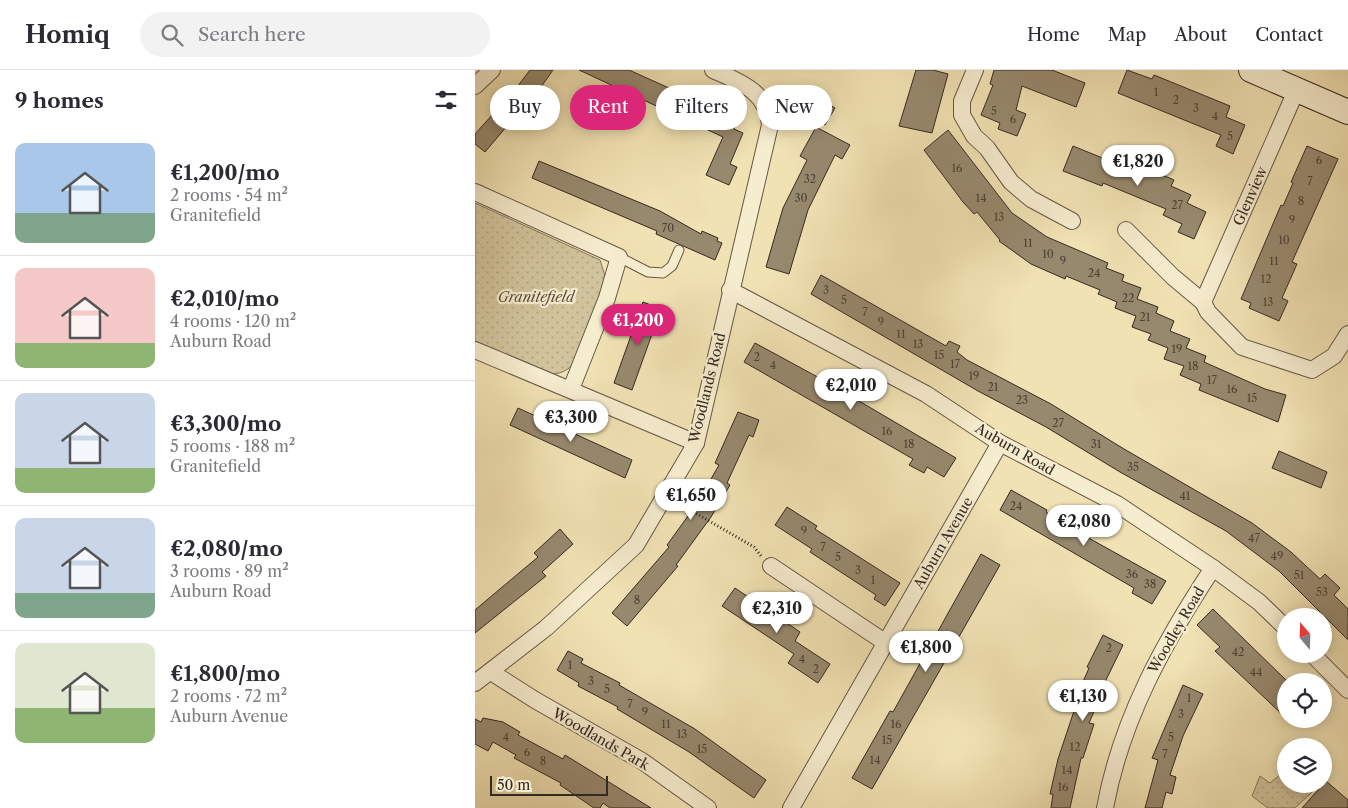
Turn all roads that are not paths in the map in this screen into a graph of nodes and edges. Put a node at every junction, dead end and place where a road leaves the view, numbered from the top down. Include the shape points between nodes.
1 (492, 70) edge
2 (713, 70) edge
3 (975, 70) edge
4 (1251, 70) edge
5 (475, 86) edge
6 (1296, 91) junction
7 (1348, 112) edge
8 (475, 192) edge
9 (1072, 221) dead end
10 (1126, 230) dead end
11 (679, 250) dead end
12 (619, 257) junction
13 (730, 290) junction
14 (1203, 302) junction
15 (1348, 334) edge
16 (475, 350) edge
17 (571, 389) junction
18 (696, 443) junction
19 (1000, 443) junction
20 (771, 566) road end
21 (1213, 568) junction
22 (1277, 619) edge
23 (886, 643) junction
24 (1321, 663) edge
25 (491, 672) junction
26 (475, 683) edge
27 (1348, 690) edge
28 (708, 808) edge
29 (791, 808) edge
30 (1105, 808) edge

1 - 5 street
2 - 13 street, Woodlands Road via 759,95 765,104 770,125
3 - 9 street via 962,101 962,114 974,136 987,148 1011,182 1031,199
4 - 6 main road
6 - 7 main road
6 - 14 street, Glenview
8 - 12 street
10 - 14 street
11 - 12 lane via 672,266 663,273 648,272
12 - 17 street via 607,298
13 - 18 street, Woodlands Road
13 - 19 street, Auburn Road via 926,394
14 - 15 street via 1208,312 1242,347 1312,370 1334,356
16 - 17 street
17 - 18 street
18 - 25 street, Woodlands Road via 635,546 546,628
19 - 21 street, Auburn Road via 1117,504
19 - 23 street, Auburn Avenue
20 - 23 street
21 - 22 street, Auburn Road
21 - 30 street, Woodley Road via 1143,689 1126,727
23 - 29 street, Auburn Avenue
24 - 27 street
25 - 26 street, Woodlands Road
25 - 28 street, Woodlands Park via 642,761

